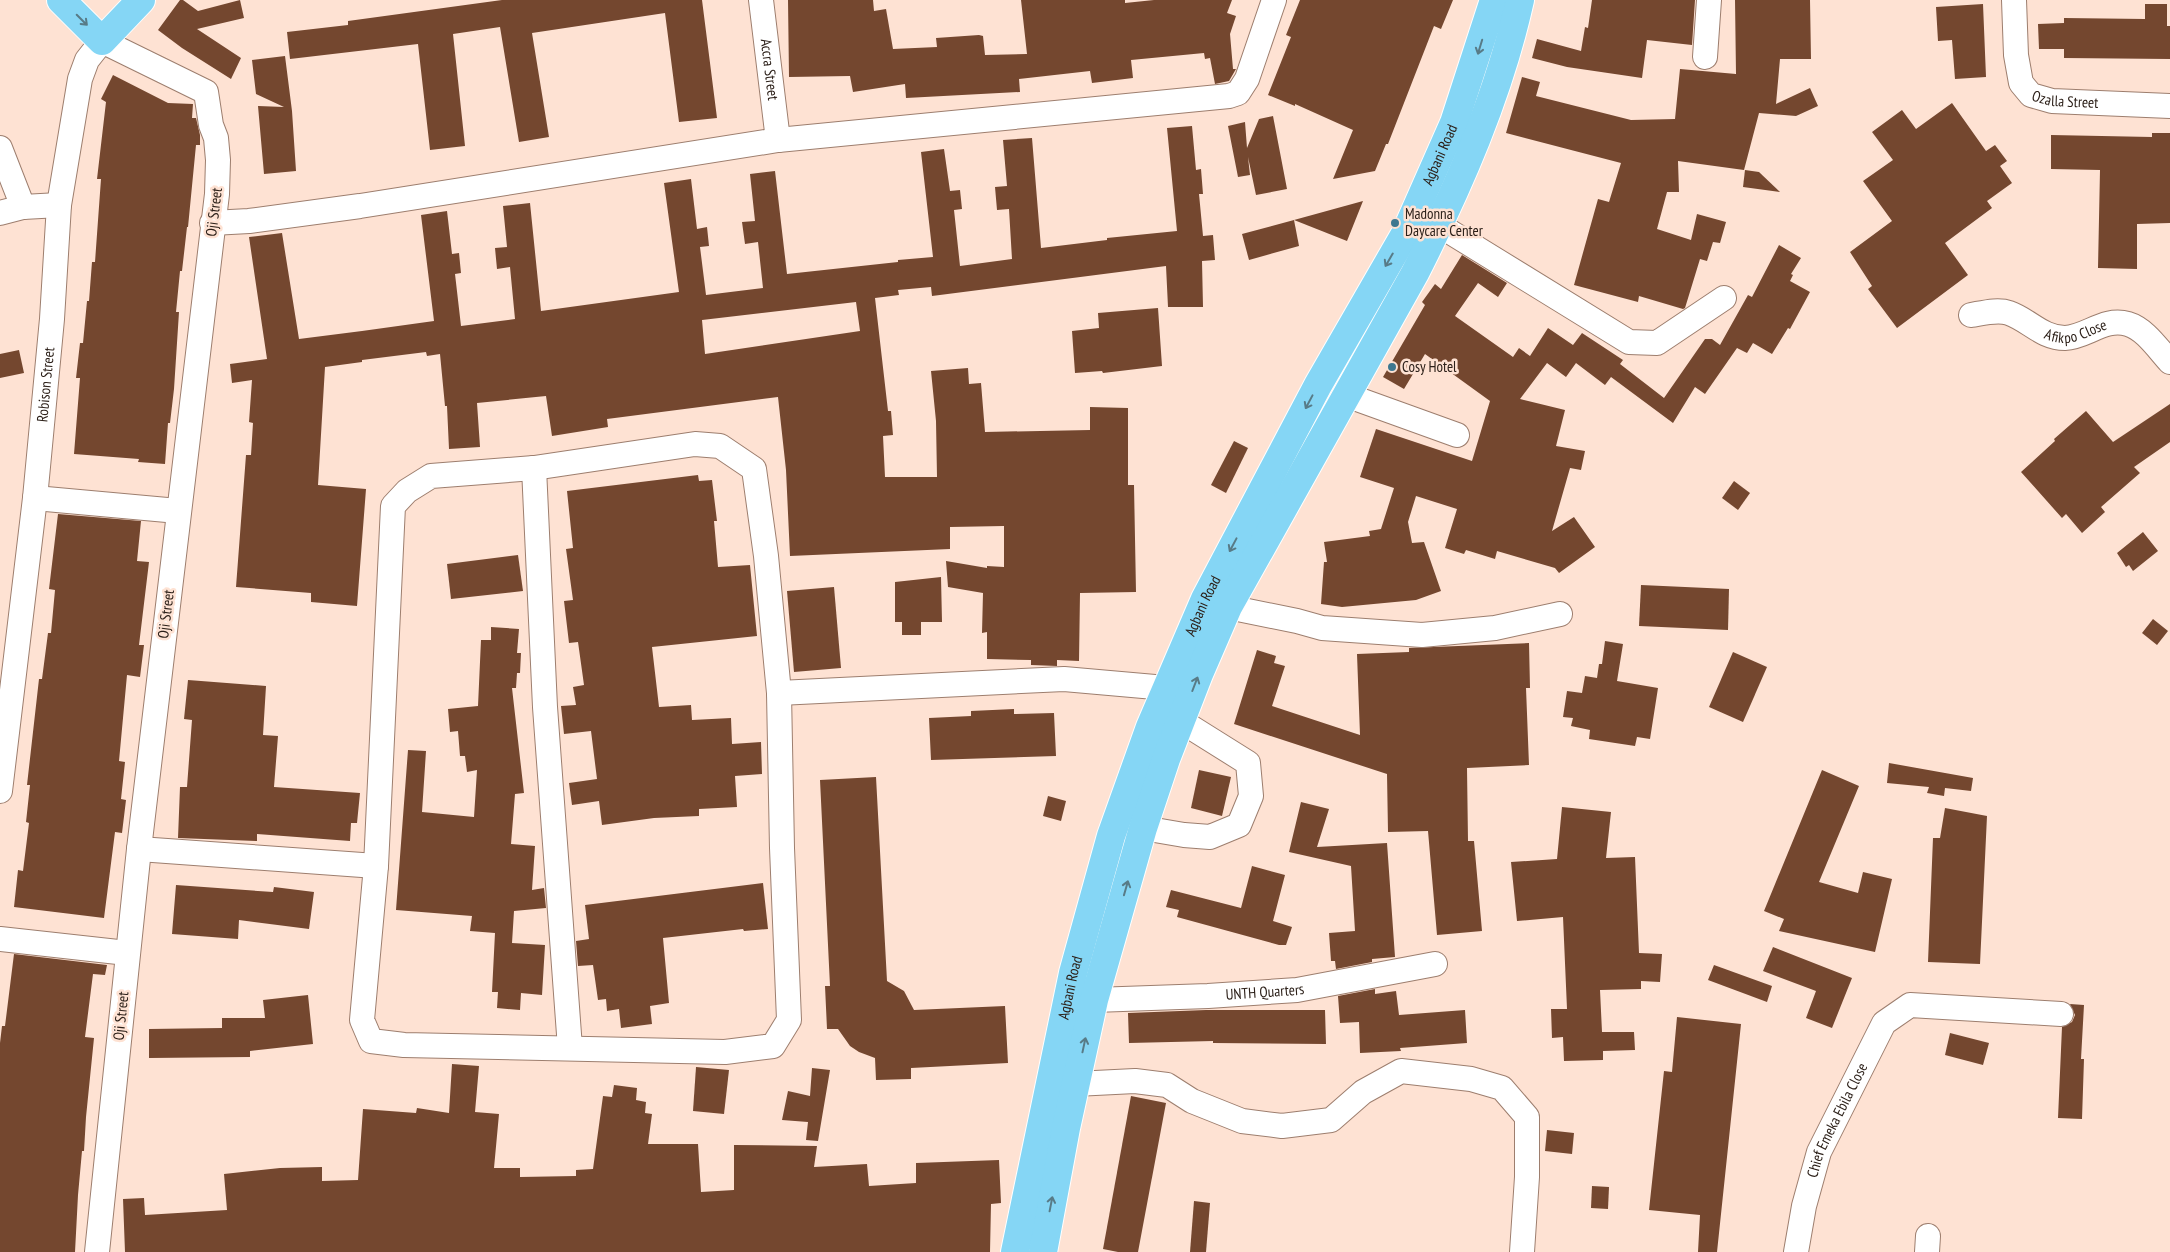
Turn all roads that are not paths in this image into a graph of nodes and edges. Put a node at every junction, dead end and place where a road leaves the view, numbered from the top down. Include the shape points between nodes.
1 (61, 0) edge
2 (140, 0) edge
3 (760, 0) edge
4 (1274, 0) edge
5 (1494, 0) edge
6 (1520, 0) edge
7 (1710, 0) edge
8 (2014, 0) edge
9 (102, 41) junction
10 (1705, 58) dead end
11 (2170, 106) edge
12 (778, 140) junction
13 (0, 148) edge
14 (59, 205) junction
15 (23, 207) junction
16 (0, 213) edge
17 (212, 223) junction
18 (1439, 225) junction
19 (1724, 298) dead end
20 (1972, 315) dead end
21 (2170, 362) edge
22 (1346, 395) junction
23 (1457, 435) dead end
24 (534, 468) junction
25 (35, 498) junction
26 (178, 511) junction
27 (1228, 608) junction
28 (1560, 614) dead end
29 (1166, 688) junction
30 (779, 693) junction
31 (1181, 721) junction
32 (0, 791) edge
33 (1143, 828) junction
34 (139, 849) junction
35 (376, 866) junction
36 (0, 939) edge
37 (127, 953) junction
38 (1435, 964) dead end
39 (1094, 1000) junction
40 (2060, 1014) dead end
41 (570, 1048) junction
42 (1076, 1084) junction
43 (96, 1252) edge
44 (1015, 1252) edge
45 (1042, 1252) edge
46 (1522, 1252) edge
47 (1796, 1252) edge

1 -> 9 main road
2 - 9 main road
3 - 12 street, Accra Street
4 - 12 street via 1247,80 1238,93 1229,96
5 -> 29 main road, Agbani Road via 1454,123 1405,234 1318,385 1214,582
6 - 18 main road, Agbani Road via 1496,83
7 - 10 street
8 - 11 street, Ozalla Street via 2016,55 2021,82 2031,95 2052,101
9 - 14 street, Robison Street via 87,60 80,79
9 - 17 street, Oji Street via 206,92 218,160
12 - 17 street via 360,206
13 - 15 street
14 - 15 street
14 - 25 street, Robison Street
15 - 16 street
17 - 26 street, Oji Street
18 - 19 street via 1629,342 1657,343
18 - 22 main road, Agbani Road
20 - 21 street, Afikpo Close via 1992,311 2009,313 2047,335 2066,338 2109,322 2128,324 2138,329
22 - 23 street
22 - 27 main road, Agbani Road
24 - 30 street via 695,444 720,446 754,469
24 - 35 street via 431,476 407,491 393,506
24 - 41 street via 545,707
25 - 26 street
25 - 32 street, Robison Street
26 - 34 street, Oji Street
27 - 28 street via 1322,628 1422,635 1495,628
31 -> 27 main road, Agbani Road
29 - 30 street via 1064,679
29 - 44 main road, Agbani Road via 1111,836 1073,973
30 - 41 street via 789,1020 773,1046 725,1052
31 - 33 main road, Agbani Road
31 - 33 street via 1248,763 1251,796 1239,825 1210,837
39 -> 33 main road, Agbani Road
34 - 35 street
34 - 37 street, Oji Street
35 - 41 street via 362,1020 371,1041 404,1045
36 - 37 street
37 - 43 street, Oji Street
38 - 39 street, UNTH Quarters via 1297,990
42 -> 39 main road, Agbani Road
40 - 47 street, Chief Emeka Ebila Close via 1910,1005 1884,1024 1819,1152 1804,1206
45 -> 42 main road, Agbani Road
42 - 46 street via 1135,1081 1167,1085 1192,1101 1242,1121 1282,1126 1331,1120 1363,1092 1401,1071 1471,1079 1502,1088 1526,1117 1527,1177

